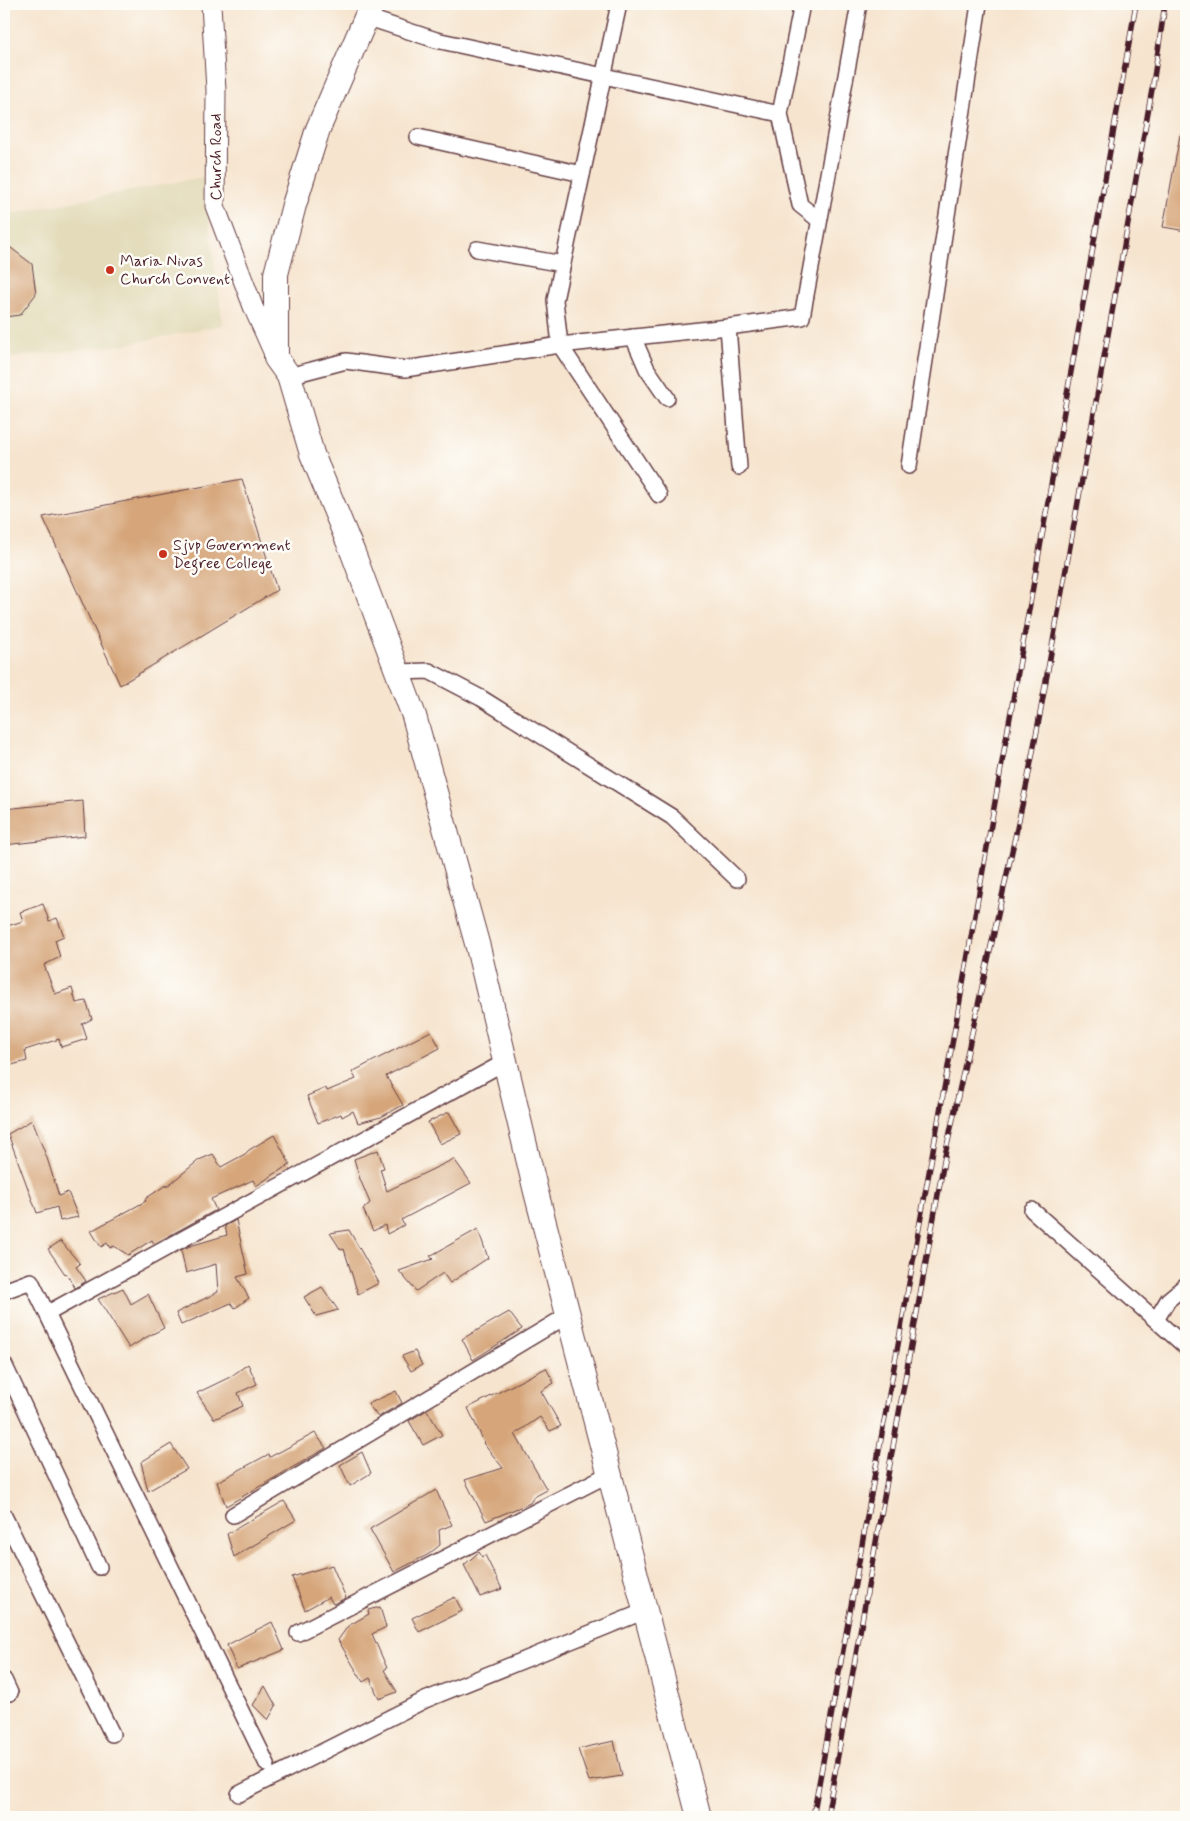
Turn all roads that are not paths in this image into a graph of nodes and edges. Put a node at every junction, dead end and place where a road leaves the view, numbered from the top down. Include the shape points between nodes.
1 (212, 4) edge
2 (619, 4) edge
3 (802, 4) edge
4 (859, 4) edge
5 (979, 4) edge
6 (369, 10) edge
7 (604, 76) junction
8 (780, 114) junction
9 (418, 137) dead end
10 (582, 174) junction
11 (819, 220) junction
12 (477, 249) dead end
13 (563, 264) junction
14 (728, 327) junction
15 (633, 337) junction
16 (560, 345) junction
17 (283, 367) junction
18 (667, 398) dead end
19 (909, 466) dead end
20 (739, 467) dead end
21 (659, 495) dead end
22 (398, 672) junction
23 (737, 879) dead end
24 (505, 1062) junction
25 (1032, 1210) dead end
26 (1186, 1285) edge
27 (4, 1291) edge
28 (48, 1313) junction
29 (568, 1316) junction
30 (1156, 1320) junction
31 (1186, 1347) edge
32 (4, 1364) edge
33 (609, 1474) junction
34 (232, 1514) dead end
35 (4, 1516) edge
36 (99, 1567) dead end
37 (645, 1611) junction
38 (298, 1633) dead end
39 (112, 1734) dead end
40 (267, 1764) dead end
41 (239, 1794) dead end
42 (699, 1817) edge

1 - 17 street, Church Road via 216,90 215,206 254,309
2 - 7 street
3 - 8 street
4 - 11 street
5 - 19 street
6 - 7 street via 436,40
6 - 17 main road via 318,129 276,274
7 - 8 street
7 - 10 street
8 - 11 street via 800,205
9 - 10 street
10 - 13 street
11 - 14 street via 802,317
12 - 13 street
13 - 16 street via 555,300
14 - 15 street
14 - 20 street
15 - 16 street
15 - 18 street via 647,369
16 - 17 street via 405,369 346,361
16 - 21 street
17 - 22 main road via 312,454
22 - 23 street via 429,671 482,698 672,816
22 - 24 main road via 414,716 478,947
24 - 28 street
24 - 29 main road
25 - 30 street
26 - 30 street via 1168,1300
27 - 28 street via 31,1281
28 - 40 street
29 - 33 main road
29 - 34 street
30 - 31 street
32 - 36 street
33 - 37 main road
33 - 38 street
35 - 39 street
37 - 41 street via 425,1700
37 - 42 main road

